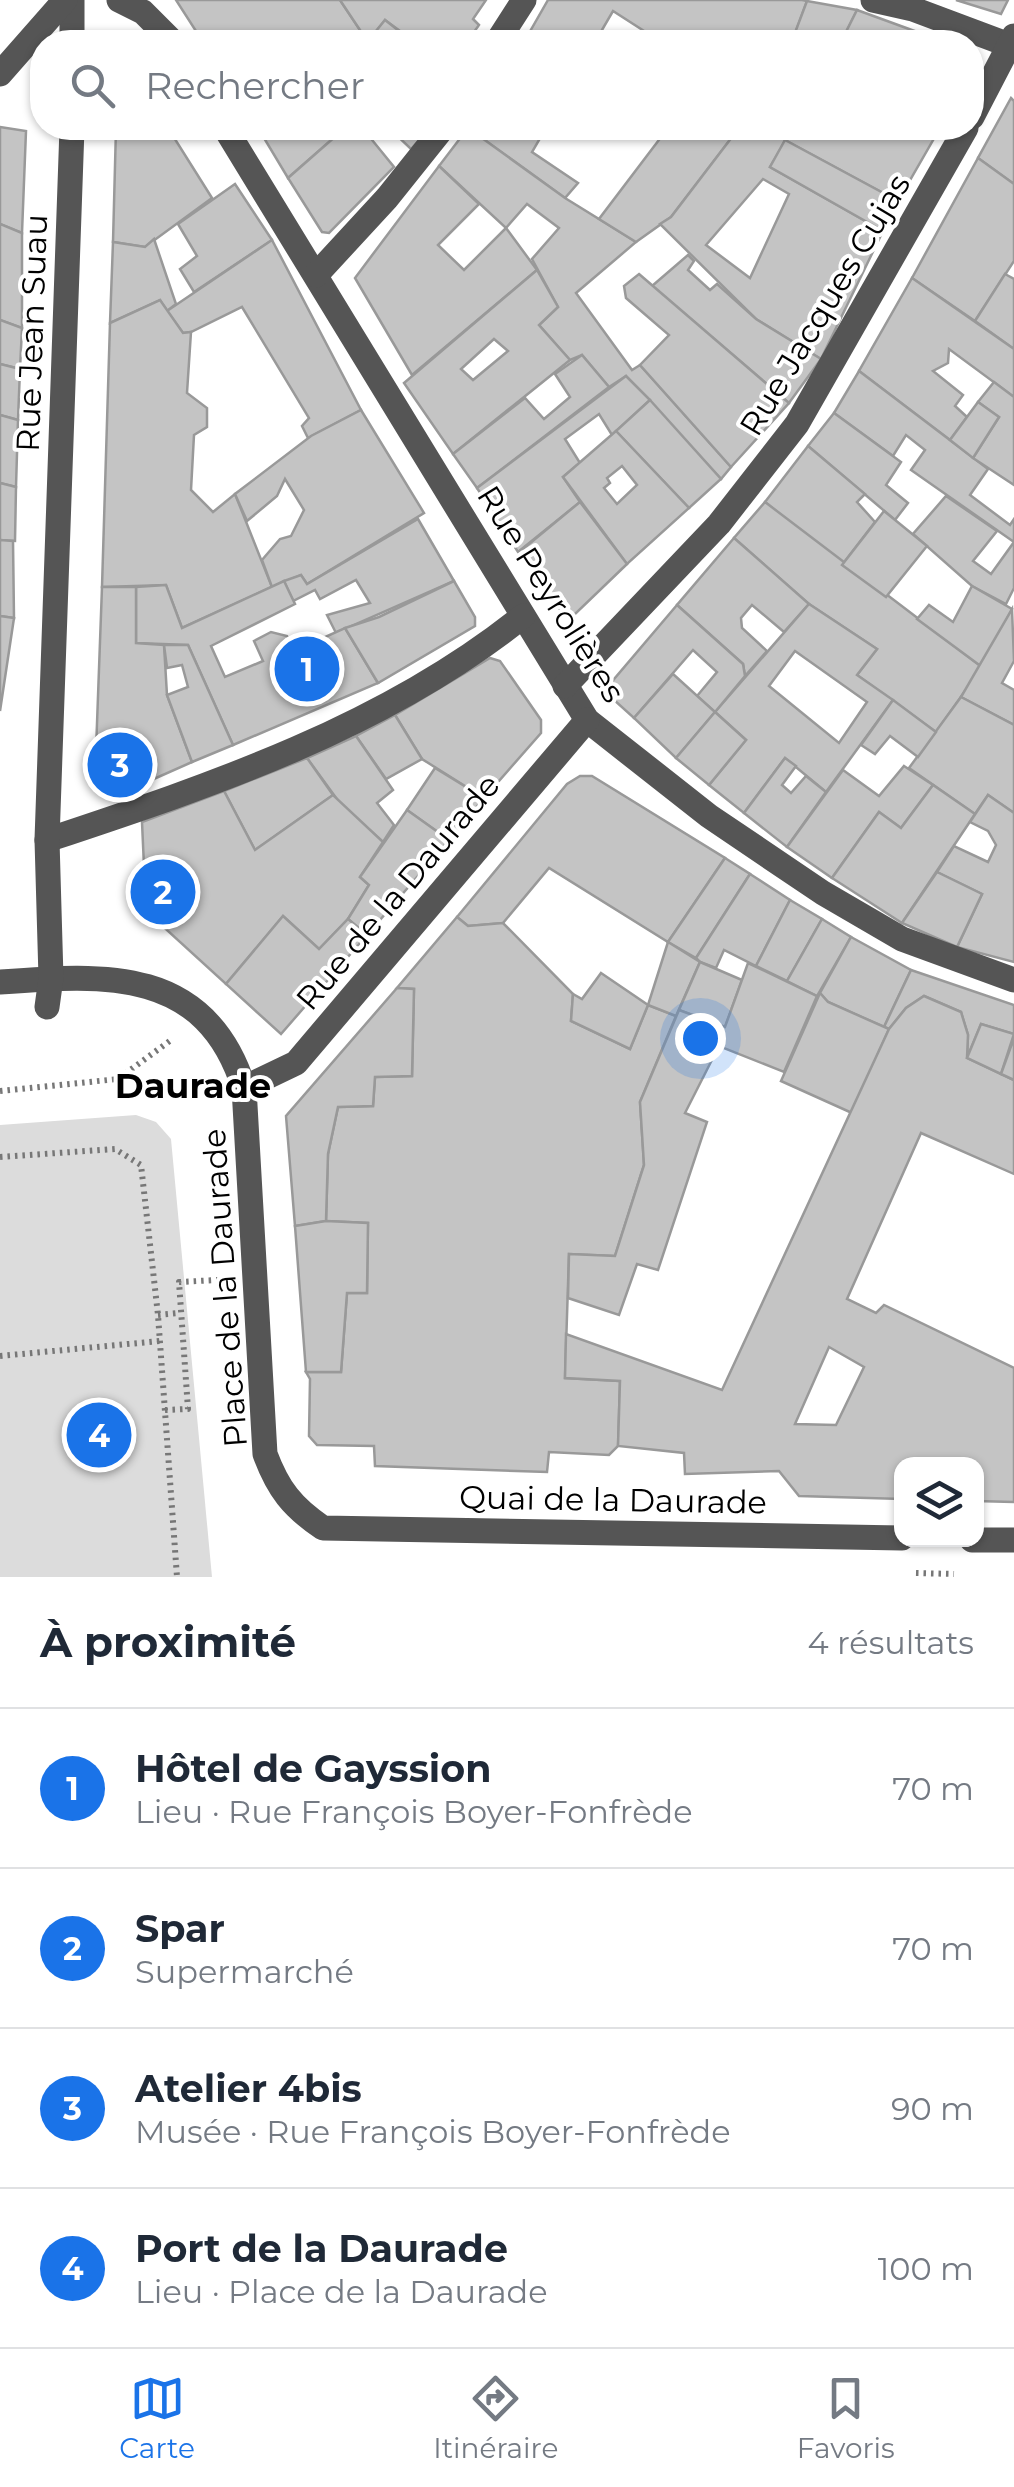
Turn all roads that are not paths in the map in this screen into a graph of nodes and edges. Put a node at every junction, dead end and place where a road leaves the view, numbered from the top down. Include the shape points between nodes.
1 (68, 0) edge
2 (119, 0) edge
3 (524, 0) edge
4 (872, 0) edge
5 (40, 30) edge
6 (71, 30) edge
7 (161, 30) edge
8 (505, 30) edge
9 (980, 30) edge
10 (984, 31) edge
11 (1012, 40) edge
12 (30, 41) edge
13 (0, 74) edge
14 (984, 94) edge
15 (72, 140) edge
16 (232, 140) edge
17 (433, 140) edge
18 (959, 140) edge
19 (316, 275) junction
20 (523, 616) junction
21 (564, 686) junction
22 (587, 720) junction
23 (47, 840) junction
24 (51, 978) junction
25 (1014, 980) edge
26 (0, 982) edge
27 (47, 1007) dead end
28 (244, 1088) junction
29 (323, 1528) joint
30 (894, 1538) edge
31 (984, 1540) edge
32 (1014, 1540) edge

1 - 5 street
1 - 6 street
2 - 7 street
3 - 8 street
4 - 9 street
10 - 11 street
11 - 14 street
12 - 13 street
15 - 23 street, Rue Jean Suau
16 - 19 street, Rue Peyrolières
17 - 19 street
18 - 21 street, Rue Jacques Cujas via 798,424 719,524
19 - 20 street, Rue Peyrolières
20 - 21 street, Rue Peyrolières
20 - 23 street via 473,656 357,722
21 - 22 street, Rue Peyrolières
22 - 25 street, Rue Peyrolières via 709,816 823,893 902,939
22 - 28 street, Rue de la Daurade via 296,1063
23 - 24 street
24 - 26 street, Place de la Daurade
24 - 27 street
24 - 28 street, Place de la Daurade via 136,981 186,1002 222,1038
28 - 29 street, Place de la Daurade via 265,1454 277,1486
29 - 30 street, Quai de la Daurade
31 - 32 street

